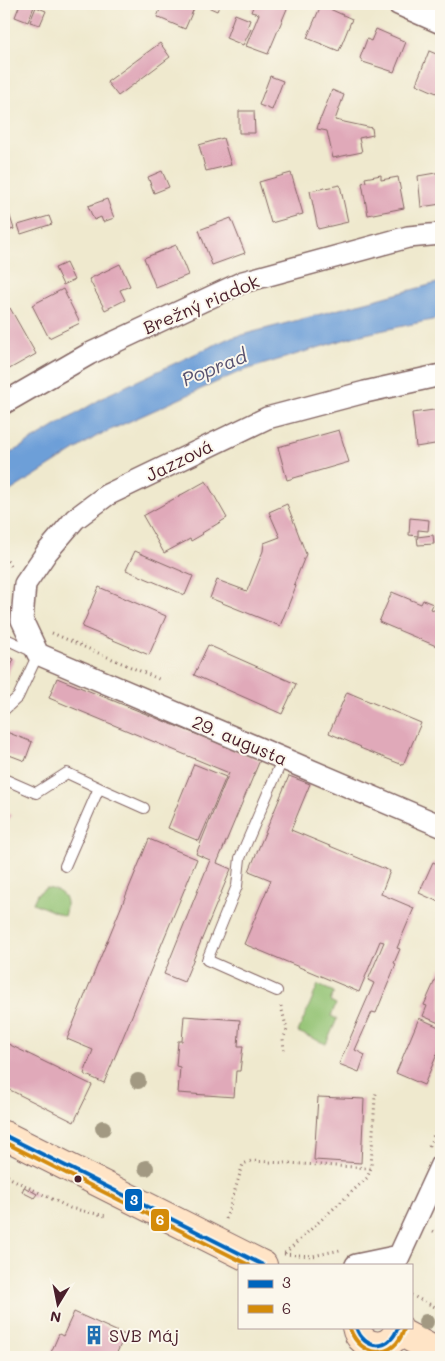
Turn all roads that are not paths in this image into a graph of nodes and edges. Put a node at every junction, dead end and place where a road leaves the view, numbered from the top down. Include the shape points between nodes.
1 (398, 4) edge
2 (441, 23) edge
3 (441, 234) edge
4 (441, 375) edge
5 (4, 403) edge
6 (4, 638) edge
7 (38, 654) junction
8 (4, 710) edge
9 (283, 758) junction
10 (4, 779) edge
11 (99, 788) junction
12 (144, 808) dead end
13 (441, 826) edge
14 (65, 866) dead end
15 (277, 991) road end
16 (4, 1136) edge
17 (441, 1164) edge
18 (274, 1260) edge
19 (397, 1260) edge
20 (364, 1264) edge
21 (398, 1329) edge
22 (366, 1344) edge
23 (441, 1354) edge

1 - 2 street
3 - 5 street, Brežný riadok via 408,237 244,282 90,354
4 - 7 street, Jazzová via 267,418 107,495 75,519 25,584 22,620
6 - 7 lane, 29. augusta
7 - 8 lane via 18,697
7 - 9 street, 29. augusta
9 - 13 street, 29. augusta
9 - 15 lane via 240,858 237,886 207,960
10 - 11 lane via 36,793 67,772
11 - 12 lane
11 - 14 lane
16 - 18 street
17 - 19 street
19 - 20 street
21 - 22 street via 390,1342 380,1346
21 - 23 street

